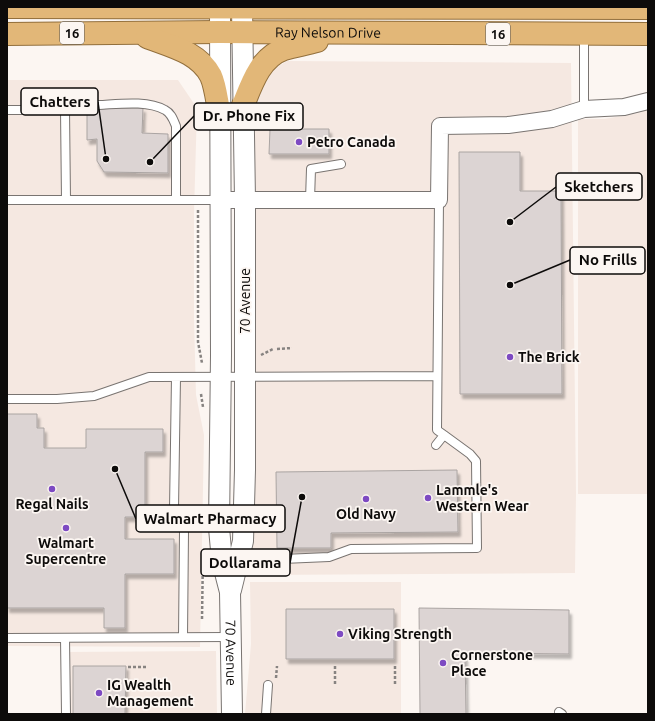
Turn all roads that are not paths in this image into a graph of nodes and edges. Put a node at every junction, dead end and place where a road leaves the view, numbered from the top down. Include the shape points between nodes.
1 (7, 7) edge
2 (220, 7) edge
3 (282, 7) edge
4 (242, 8) edge
5 (648, 8) edge
6 (220, 32) junction
7 (241, 32) junction
8 (137, 33) junction
9 (348, 33) junction
10 (7, 34) edge
11 (584, 34) junction
12 (648, 34) edge
13 (648, 101) edge
14 (89, 104) dead end
15 (98, 104) dead end
16 (242, 108) junction
17 (584, 109) junction
18 (7, 110) edge
19 (65, 110) junction
20 (220, 115) junction
21 (341, 164) dead end
22 (7, 200) edge
23 (66, 200) junction
24 (176, 200) junction
25 (221, 200) junction
26 (245, 200) junction
27 (310, 200) junction
28 (439, 200) junction
29 (176, 376) junction
30 (220, 376) junction
31 (245, 376) junction
32 (438, 376) junction
33 (7, 399) edge
34 (444, 435) junction
35 (436, 445) dead end
36 (230, 561) junction
37 (183, 637) junction
38 (231, 637) junction
39 (7, 638) edge
40 (65, 638) junction
41 (272, 685) road end
42 (66, 714) edge
43 (232, 714) edge
44 (266, 714) edge

1 - 2 highway, Ray Nelson Drive / 16
2 - 4 highway, Ray Nelson Drive / 16
2 - 6 street, 70 Avenue
3 - 4 highway, Ray Nelson Drive / 16
3 - 5 highway, Ray Nelson Drive / 16
4 - 7 street, 70 Avenue
6 - 7 highway, Ray Nelson Drive / 16
6 - 8 highway, Ray Nelson Drive / 16
6 - 20 street, 70 Avenue
7 - 9 highway, Ray Nelson Drive / 16
7 - 16 street, 70 Avenue
8 - 10 highway, Ray Nelson Drive / 16
8 - 20 highway via 187,53 203,63 212,77
9 - 11 highway, Ray Nelson Drive / 16
9 - 16 highway via 282,50 272,56 260,68
11 - 12 highway, Ray Nelson Drive / 16
11 - 17 lane
13 - 17 street via 624,108
14 - 19 lane
15 - 24 lane via 154,106 166,110 172,116 176,126
16 - 26 street, 70 Avenue
17 - 28 street via 552,119 508,125 440,126
18 - 19 lane
19 - 23 lane
20 - 25 street, 70 Avenue
21 - 27 lane via 311,169
22 - 23 lane
23 - 24 lane
24 - 25 lane
25 - 26 street
25 - 30 street, 70 Avenue
26 - 27 street
26 - 31 street, 70 Avenue
27 - 28 street
28 - 32 lane
29 - 30 lane
29 - 33 lane via 149,376 90,397
29 - 37 lane via 174,509 184,531
30 - 31 lane
30 - 36 street, 70 Avenue via 219,521
31 - 32 lane
31 - 36 street, 70 Avenue via 243,541
32 - 34 lane via 437,430
34 - 35 lane
34 - 36 lane via 476,461 477,548 351,549 329,557
36 - 38 street, 70 Avenue
37 - 38 lane
37 - 40 lane
38 - 43 street, 70 Avenue
39 - 40 lane
40 - 42 lane
41 - 44 lane

